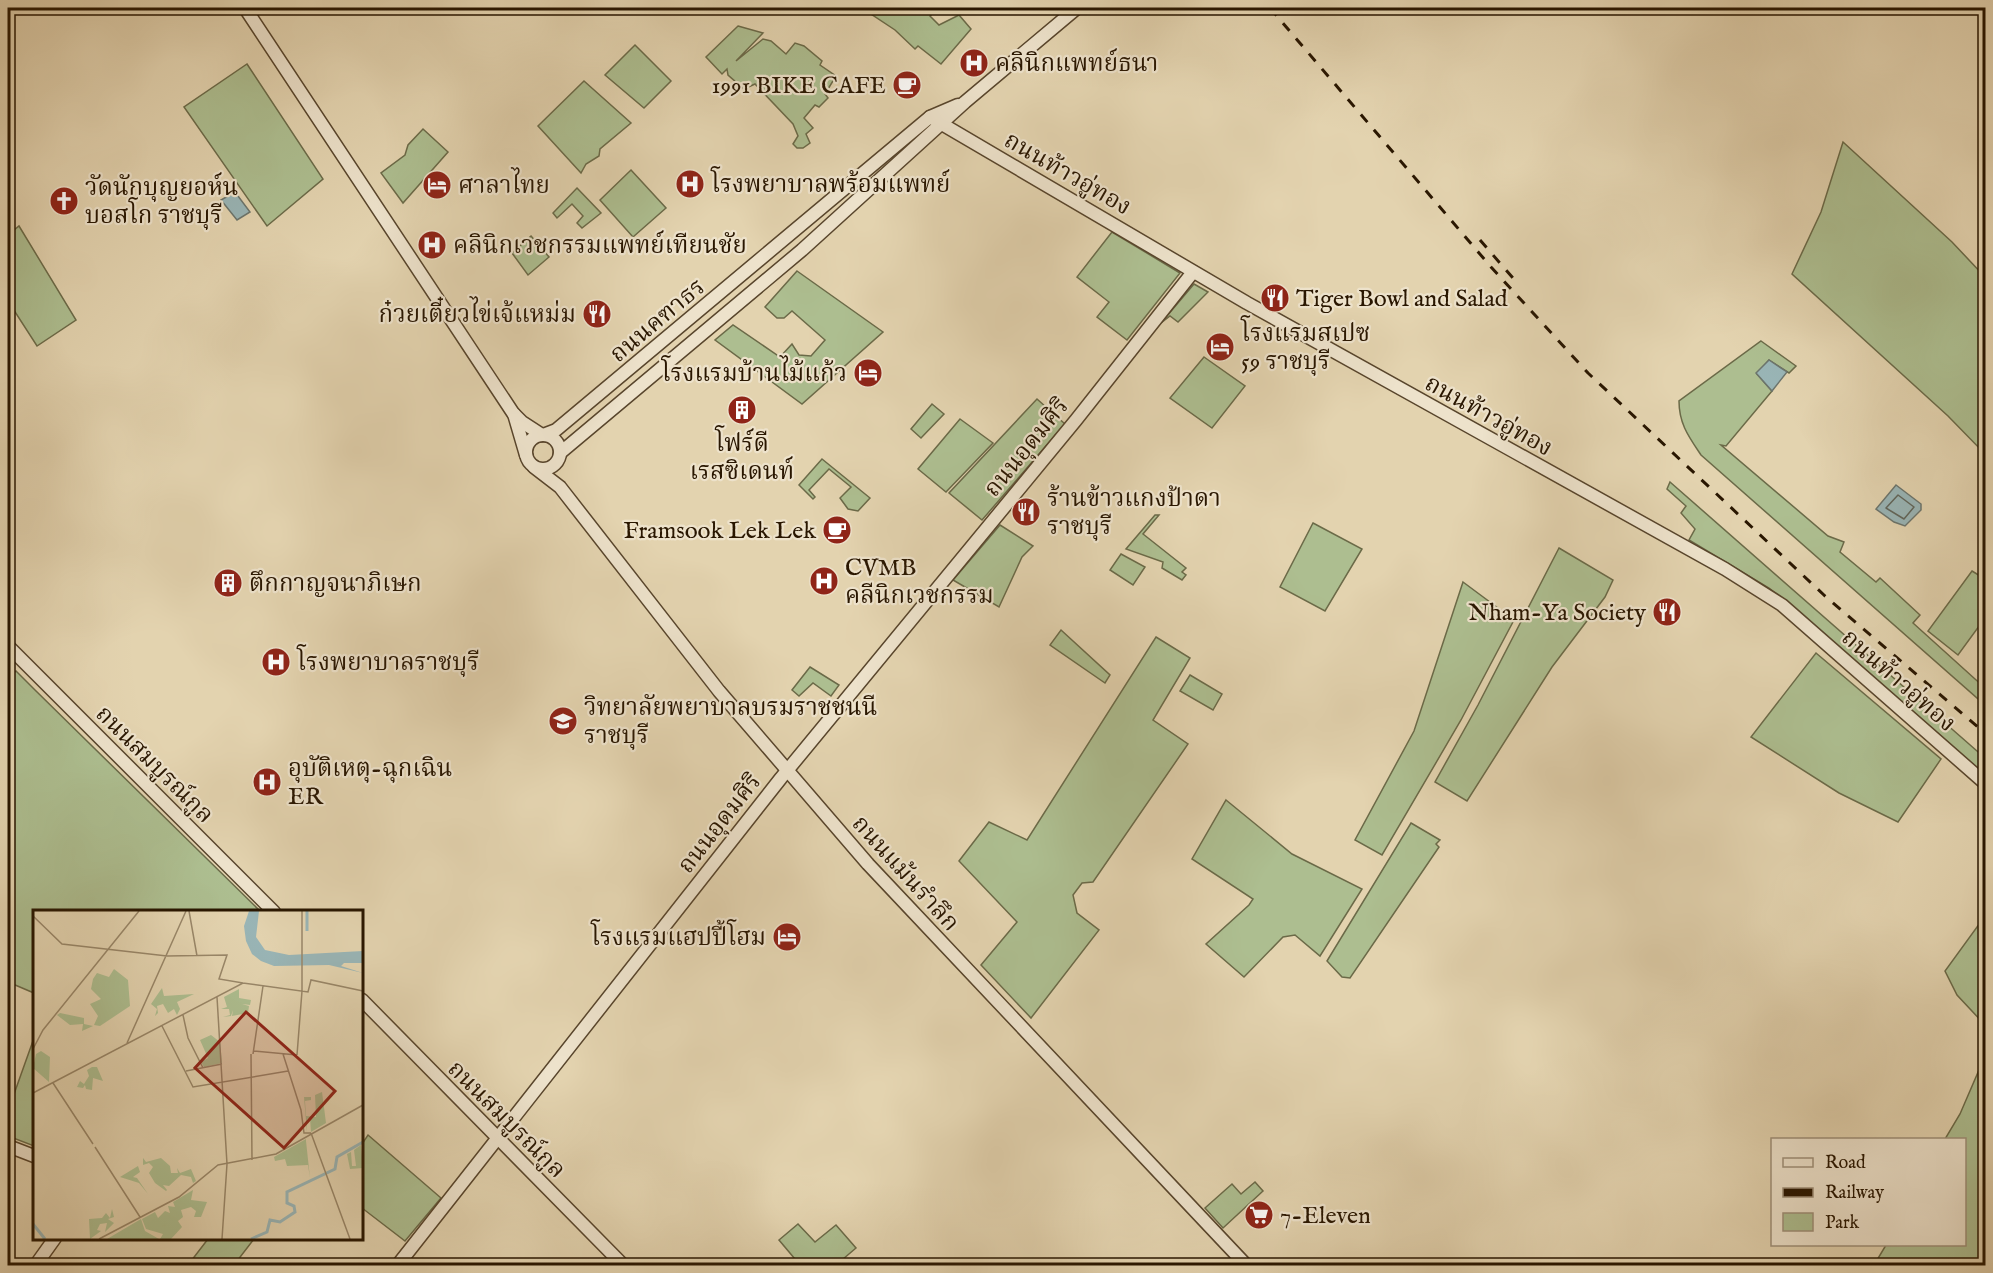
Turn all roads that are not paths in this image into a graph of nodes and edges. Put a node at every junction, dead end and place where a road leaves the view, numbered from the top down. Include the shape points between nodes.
1 (245, 8) edge
2 (1077, 8) edge
3 (965, 102) junction
4 (930, 117) junction
5 (942, 125) junction
6 (1193, 272) junction
7 (513, 413) junction
8 (542, 435) junction
9 (560, 455) junction
10 (526, 456) junction
11 (534, 467) junction
12 (560, 487) junction
13 (8, 646) edge
14 (788, 772) junction
15 (1986, 784) edge
16 (272, 910) edge
17 (363, 1001) edge
18 (498, 1139) junction
19 (8, 1146) edge
20 (33, 1156) edge
21 (54, 1240) edge
22 (35, 1266) edge
23 (397, 1266) edge
24 (624, 1266) edge
25 (1247, 1266) edge

1 - 7 street
2 - 3 street, ถนนคฑาธร
3 - 4 street, ถนนคฑาธร
3 - 5 street, ถนนคฑาธร
4 - 5 street, ถนนท้าวอู่ทอง
4 - 8 street, ถนนคฑาธร via 556,430
5 - 6 street, ถนนท้าวอู่ทอง
5 - 9 street, ถนนคฑาธร via 802,250
6 - 14 street, ถนนอุดมศิริ
6 - 15 street, ถนนท้าวอู่ทอง via 1725,569 1782,605
7 - 8 street
7 - 10 street
8 - 9 street via 556,441
8 - 10 street via 529,442
9 - 11 street via 550,468
9 - 12 street
10 - 11 street
11 - 12 street, ถนนแม้นรำลึก
12 - 14 street, ถนนแม้นรำลึก via 667,627
13 - 16 street, ถนนสมบูรณ์กูล
14 - 18 street, ถนนอุดมศิริ
14 - 25 street, ถนนแม้นรำลึก via 868,864
17 - 18 street, ถนนสมบูรณ์กูล
18 - 23 street, ถนนอุดมศิริ
18 - 24 street, ถนนสมบูรณ์กูล
19 - 20 street
21 - 22 street

